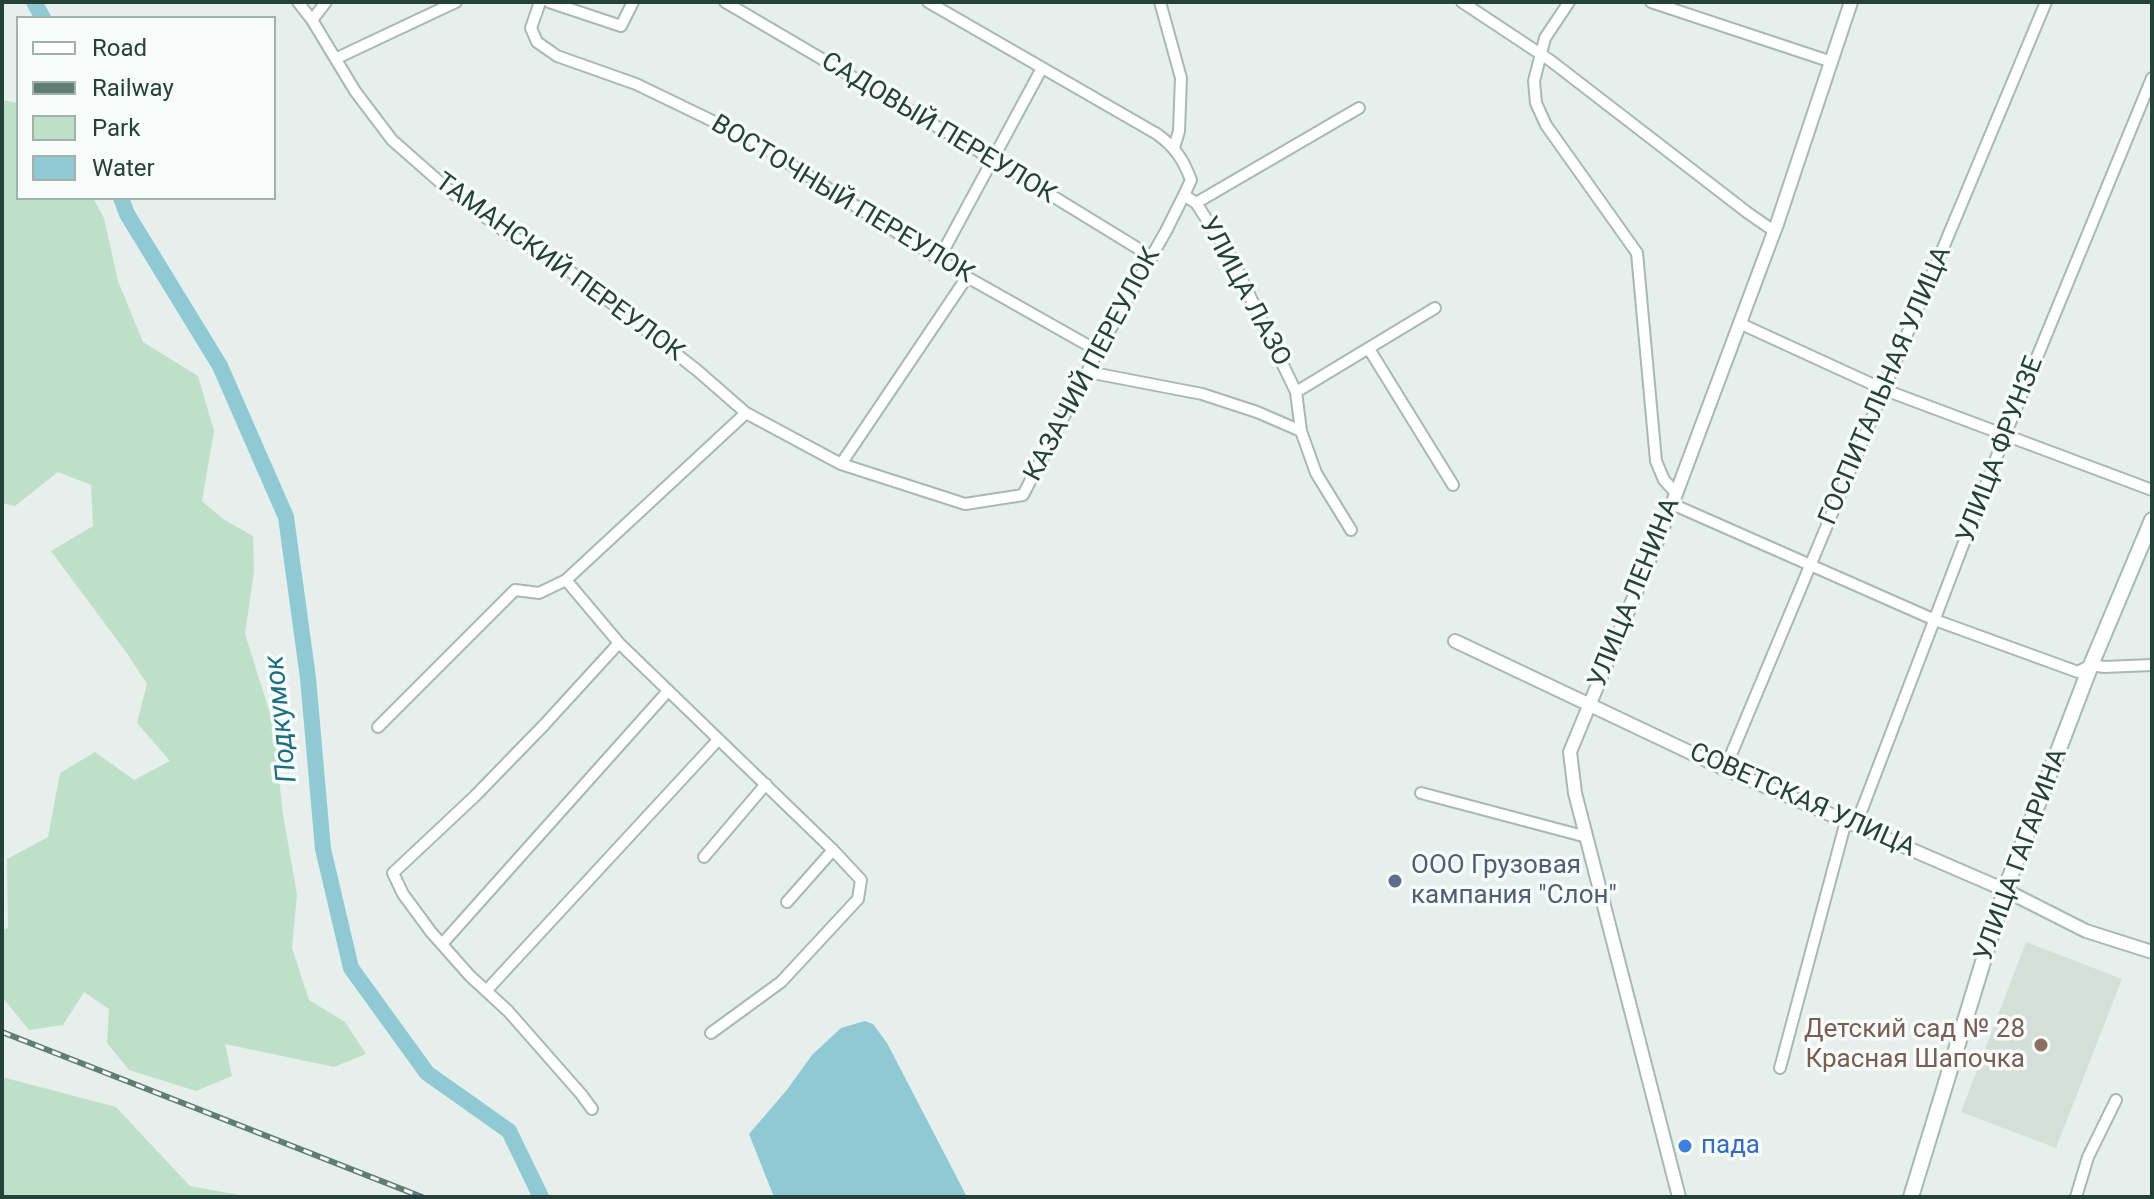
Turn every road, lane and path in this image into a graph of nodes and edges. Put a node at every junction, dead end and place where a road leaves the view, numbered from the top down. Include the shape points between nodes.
1 (298, 2) edge
2 (326, 2) edge
3 (456, 2) edge
4 (540, 2) edge
5 (549, 2) edge
6 (633, 2) edge
7 (725, 2) edge
8 (928, 2) edge
9 (1160, 2) edge
10 (1462, 2) edge
11 (1569, 2) edge
12 (1651, 2) edge
13 (1851, 2) edge
14 (2046, 2) edge
15 (312, 20) junction
16 (1541, 55) junction
17 (337, 58) junction
18 (1832, 62) junction
19 (1042, 68) junction
20 (2152, 78) edge
21 (1359, 108) dead end
22 (1174, 148) junction
23 (992, 159) junction
24 (1184, 195) junction
25 (1196, 203) junction
26 (1774, 231) junction
27 (1152, 257) junction
28 (939, 259) junction
29 (967, 277) junction
30 (1435, 308) dead end
31 (1739, 323) junction
32 (1369, 349) junction
33 (1098, 351) junction
34 (1088, 372) junction
35 (1885, 390) junction
36 (1296, 392) junction
37 (746, 413) junction
38 (1301, 431) junction
39 (2005, 435) junction
40 (841, 464) junction
41 (1453, 485) dead end
42 (2152, 490) edge
43 (1674, 498) junction
44 (2152, 520) edge
45 (1351, 530) dead end
46 (1811, 565) junction
47 (566, 580) junction
48 (1935, 620) junction
49 (1455, 641) dead end
50 (619, 643) junction
51 (2091, 665) junction
52 (2152, 665) edge
53 (668, 691) junction
54 (1590, 704) junction
55 (378, 727) dead end
56 (718, 740) junction
57 (1725, 769) junction
58 (766, 784) junction
59 (1421, 793) dead end
60 (1851, 823) junction
61 (1587, 837) junction
62 (833, 850) junction
63 (704, 857) dead end
64 (2005, 890) junction
65 (787, 902) dead end
66 (442, 944) junction
67 (2151, 949) edge
68 (486, 991) junction
69 (711, 1033) dead end
70 (1780, 1068) dead end
71 (2116, 1100) dead end
72 (592, 1109) dead end
73 (1679, 1197) edge
74 (1911, 1197) edge
75 (2076, 1197) edge

1 - 15 street, ТАМАНСКИЙ ПЕРЕУЛОК
2 - 15 street
3 - 17 street
4 - 28 street, ВОСТОЧНЫЙ ПЕРЕУЛОК via 531,28 537,42 557,56 636,84 752,140
5 - 6 street via 621,26
7 - 23 street, САДОВЫЙ ПЕРЕУЛОК
8 - 19 street
9 - 22 street via 1181,78
10 - 16 street
11 - 16 street via 1545,38
12 - 18 street
13 - 18 street, УЛИЦА ЛЕНИНА
14 - 35 street, ГОСПИТАЛЬНАЯ УЛИЦА
15 - 17 street, ТАМАНСКИЙ ПЕРЕУЛОК
16 - 26 street
16 - 43 street via 1534,81 1546,125 1637,253 1656,461
17 - 37 street, ТАМАНСКИЙ ПЕРЕУЛОК via 392,140 450,191 577,276
18 - 26 street, УЛИЦА ЛЕНИНА
19 - 22 street
19 - 23 street
20 - 39 street, УЛИЦА ФРУНЗЕ
21 - 25 street
22 - 24 street, УЛИЦА ЛАЗО via 1191,180
23 - 27 street, САДОВЫЙ ПЕРЕУЛОК
23 - 28 street
24 - 25 street, УЛИЦА ЛАЗО
24 - 27 street, КАЗАЧИЙ ПЕРЕУЛОК
25 - 36 street, УЛИЦА ЛАЗО via 1231,257
26 - 31 street, УЛИЦА ЛЕНИНА
27 - 33 street, КАЗАЧИЙ ПЕРЕУЛОК
28 - 29 street, ВОСТОЧНЫЙ ПЕРЕУЛОК
29 - 33 street, ВОСТОЧНЫЙ ПЕРЕУЛОК
29 - 40 street
30 - 32 street
31 - 35 street
31 - 43 street, УЛИЦА ЛЕНИНА
32 - 36 street
32 - 41 street
33 - 34 street, КАЗАЧИЙ ПЕРЕУЛОК
34 - 38 street via 1202,394
34 - 40 street, КАЗАЧИЙ ПЕРЕУЛОК via 1023,495 965,504
35 - 39 street
35 - 46 street, ГОСПИТАЛЬНАЯ УЛИЦА
36 - 38 street, УЛИЦА ЛАЗО
37 - 40 street, ТАМАНСКИЙ ПЕРЕУЛОК
37 - 47 street
38 - 45 street, УЛИЦА ЛАЗО via 1316,473
39 - 42 street
39 - 48 street, УЛИЦА ФРУНЗЕ
43 - 46 street
43 - 54 street, УЛИЦА ЛЕНИНА
44 - 51 main road, УЛИЦА ГАГАРИНА
46 - 48 street
46 - 57 street, ГОСПИТАЛЬНАЯ УЛИЦА
47 - 50 street
47 - 55 street via 539,593 515,590
48 - 51 street via 2078,672
48 - 60 street, УЛИЦА ФРУНЗЕ
49 - 54 street, СОВЕТСКАЯ УЛИЦА
50 - 53 street
50 - 66 street via 475,796 393,873
51 - 52 street
51 - 64 main road, УЛИЦА ГАГАРИНА
53 - 56 street
53 - 66 street
54 - 57 street, СОВЕТСКАЯ УЛИЦА
54 - 61 street, УЛИЦА ЛЕНИНА via 1570,752
56 - 58 street
56 - 68 street
57 - 60 street, СОВЕТСКАЯ УЛИЦА
58 - 62 street
58 - 63 street
59 - 61 street
60 - 64 street, СОВЕТСКАЯ УЛИЦА
60 - 70 street, УЛИЦА ФРУНЗЕ
61 - 73 street, УЛИЦА ЛЕНИНА
62 - 65 street
62 - 69 street via 861,880 858,899 781,982
64 - 67 street, СОВЕТСКАЯ УЛИЦА via 2086,931
64 - 74 main road, УЛИЦА ГАГАРИНА
66 - 68 street
68 - 72 street
71 - 75 street via 2088,1157

